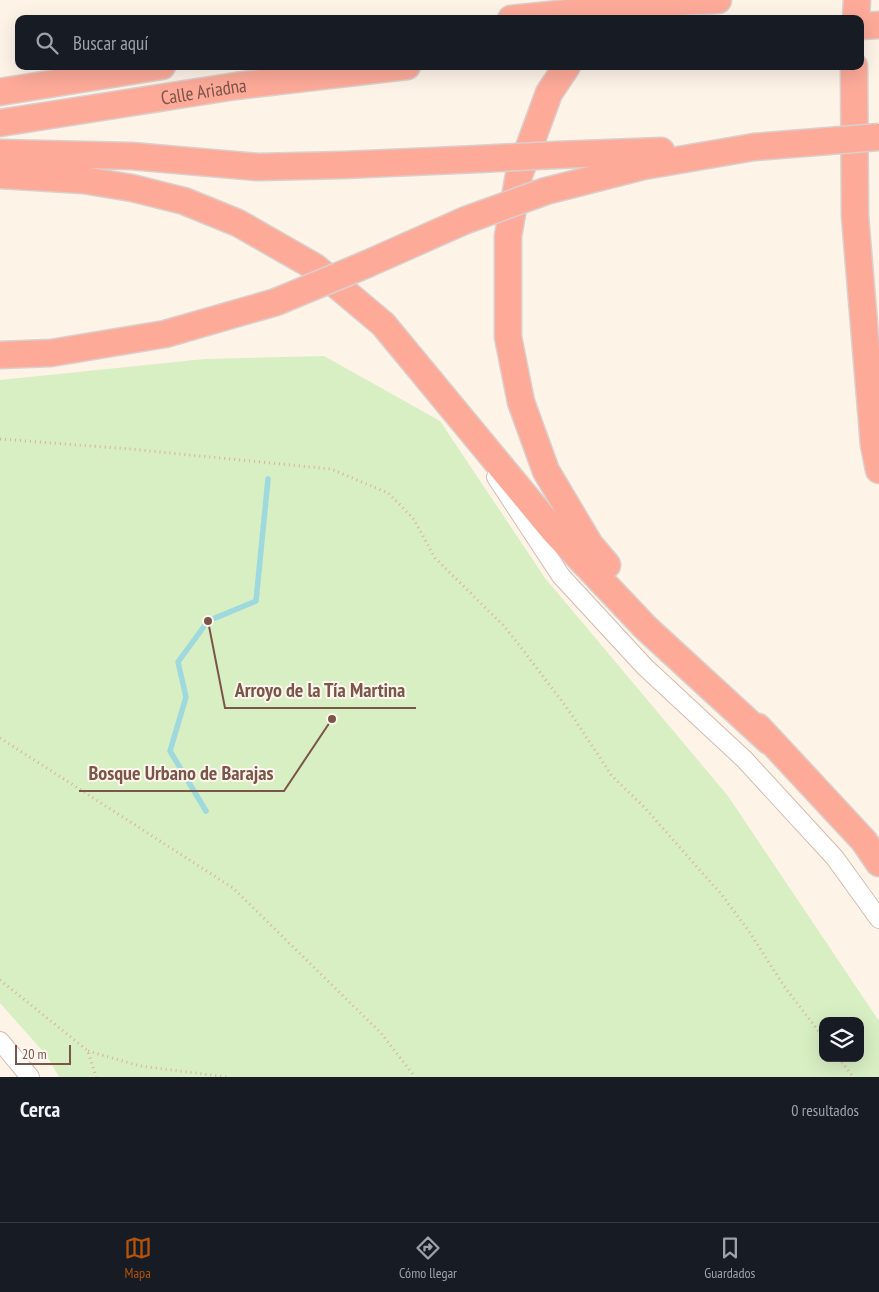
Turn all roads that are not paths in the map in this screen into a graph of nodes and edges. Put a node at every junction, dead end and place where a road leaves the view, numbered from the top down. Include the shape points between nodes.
1 (616, 0) edge
2 (718, 0) edge
3 (857, 0) edge
4 (549, 15) edge
5 (604, 15) edge
6 (856, 15) edge
7 (879, 25) edge
8 (864, 26) edge
9 (137, 70) edge
10 (373, 70) edge
11 (564, 70) edge
12 (854, 70) edge
13 (0, 92) edge
14 (0, 123) edge
15 (879, 138) edge
16 (754, 147) junction
17 (0, 153) edge
18 (0, 174) edge
19 (0, 355) edge
20 (434, 383) junction
21 (879, 470) edge
22 (769, 740) junction
23 (879, 862) edge
24 (879, 919) edge
25 (0, 1040) edge
26 (30, 1077) edge

1 - 5 highway
2 - 4 highway, bridge via 654,3
3 - 6 highway
7 - 8 highway
9 - 13 highway, Calle Ariadna
10 - 14 highway, Calle Ariadna via 236,86
11 - 22 highway via 549,93 519,175 508,236 508,337 521,402 546,471 590,546
12 - 21 highway via 855,216 874,445
15 - 16 highway, bridge
16 - 17 highway, bridge via 258,167 131,156
16 - 19 highway, bridge via 644,166 546,191 466,220 276,302 165,334 51,353
18 - 20 highway via 83,180 132,188 184,201 238,223 315,267 383,324
20 - 22 highway via 554,531 646,628
20 - 24 street via 561,576 645,667 744,759 835,858
22 - 23 highway via 864,841
25 - 26 street

